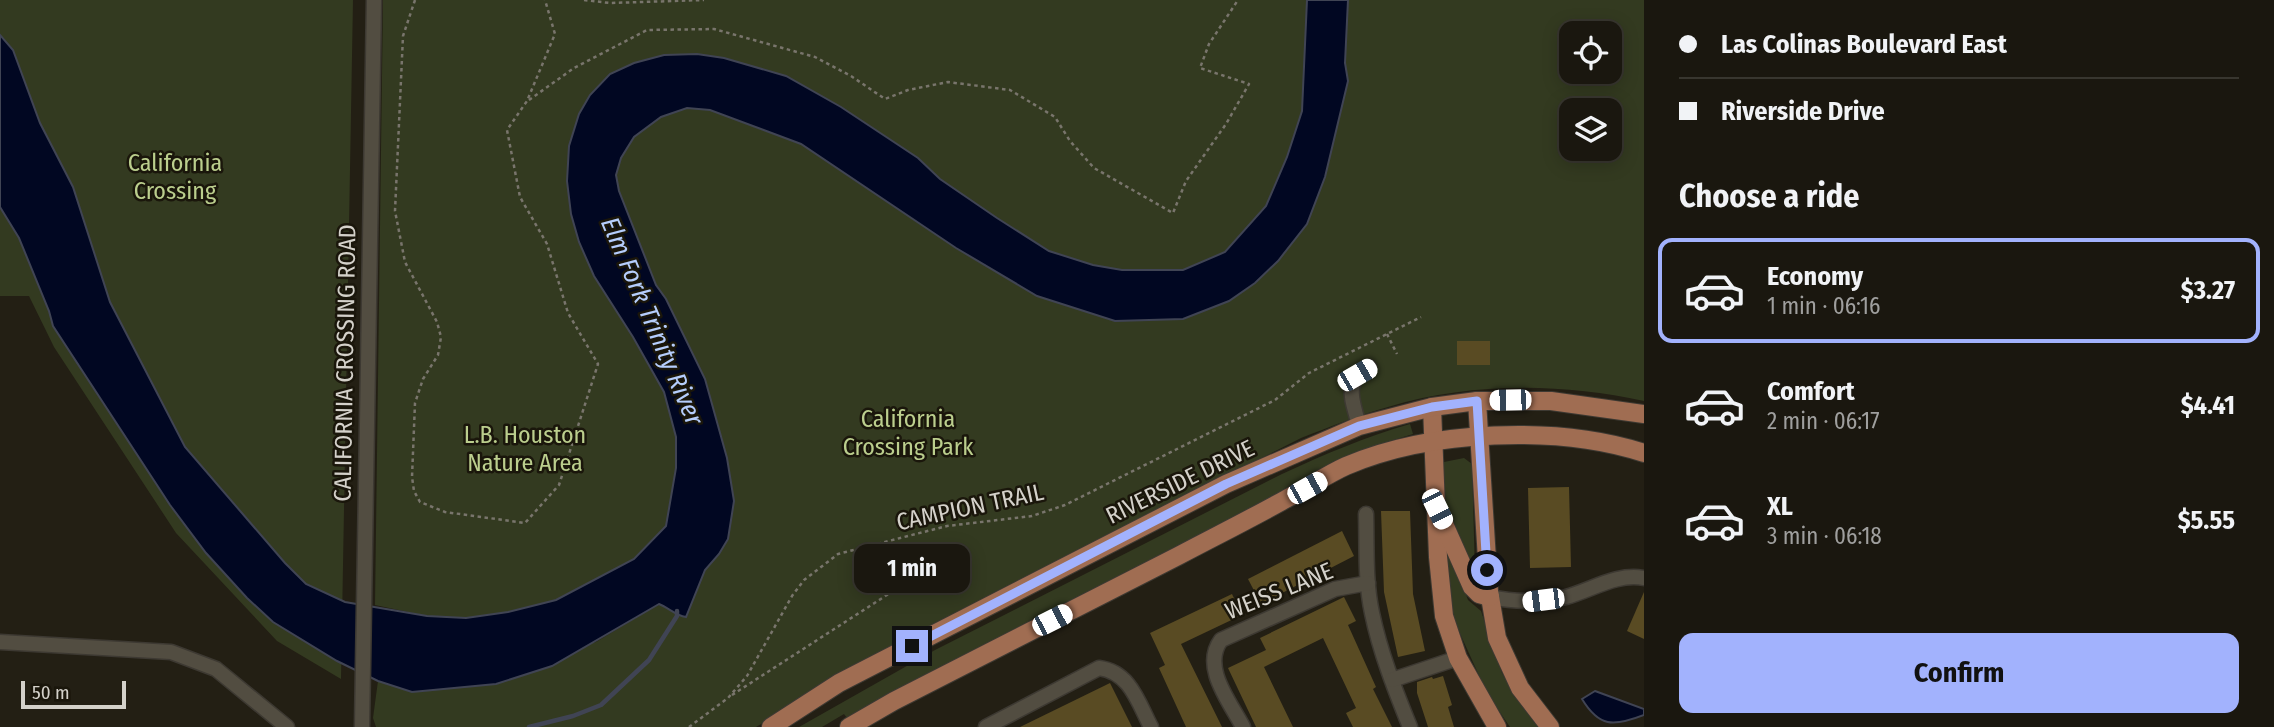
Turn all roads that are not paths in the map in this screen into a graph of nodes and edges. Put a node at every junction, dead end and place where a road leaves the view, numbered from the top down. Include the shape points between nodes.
1 (374, 0) edge
2 (1370, 367) dead end
3 (1477, 401) junction
4 (1432, 407) junction
5 (1644, 414) edge
6 (1359, 426) junction
7 (1479, 437) junction
8 (1434, 441) junction
9 (1644, 453) edge
10 (1437, 509) junction
11 (1366, 514) dead end
12 (1644, 578) edge
13 (1368, 583) junction
14 (1490, 597) junction
15 (0, 642) edge
16 (1458, 659) junction
17 (1392, 680) junction
18 (989, 726) edge
19 (287, 727) edge
20 (362, 727) edge
21 (771, 727) edge
22 (849, 727) edge
23 (1151, 727) edge
24 (1243, 727) edge
25 (1410, 727) edge
26 (1497, 727) edge
27 (1550, 727) edge

1 - 20 street, CALIFORNIA CROSSING ROAD
2 - 6 street via 1353,381
3 - 4 main road, RIVERSIDE DRIVE
3 - 5 main road, RIVERSIDE DRIVE via 1551,401
3 - 7 main road
4 - 6 main road, RIVERSIDE DRIVE
4 - 8 main road
6 - 21 main road, RIVERSIDE DRIVE via 1226,484 839,683
7 - 8 main road
7 - 9 main road via 1587,440
7 - 14 main road
8 - 10 main road
8 - 22 main road via 1346,466
10 - 14 main road via 1472,587
10 - 16 main road via 1440,592
11 - 13 street
12 - 14 street via 1620,578 1562,598 1523,602
13 - 17 street via 1376,630
13 - 24 street, WEISS LANE via 1335,589 1221,640 1214,652 1214,669
14 - 27 main road via 1497,638 1520,688
15 - 19 street via 171,652 216,669
16 - 17 street
16 - 26 main road
17 - 25 street
18 - 23 street via 1099,668 1113,670 1130,684

